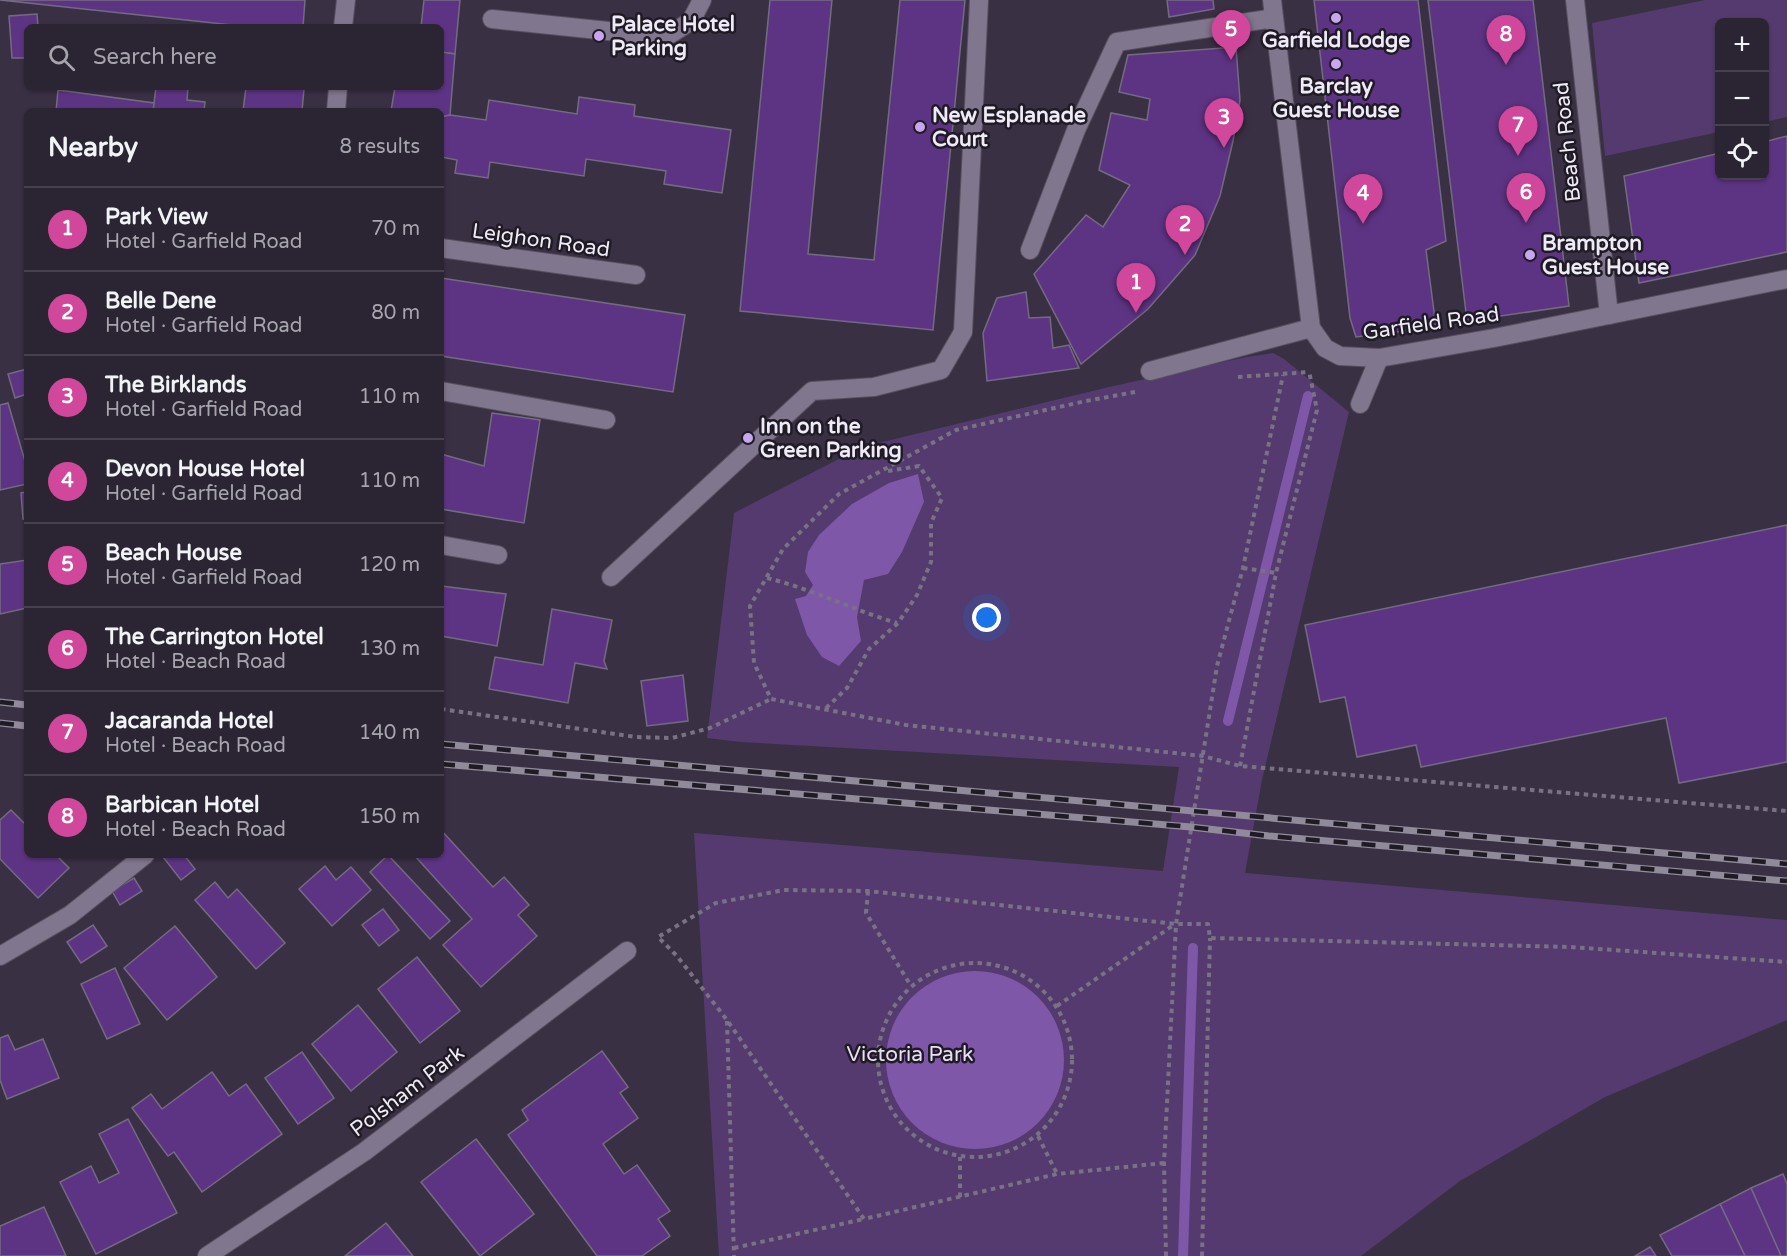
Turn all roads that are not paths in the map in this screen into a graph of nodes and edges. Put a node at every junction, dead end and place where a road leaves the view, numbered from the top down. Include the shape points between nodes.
1 (346, 0) edge
2 (702, 0) edge
3 (979, 0) edge
4 (1575, 0) edge
5 (1273, 9) edge
6 (492, 19) dead end
7 (343, 24) edge
8 (338, 90) edge
9 (336, 108) edge
10 (444, 248) edge
11 (1030, 250) dead end
12 (636, 276) dead end
13 (1787, 279) edge
14 (1609, 315) junction
15 (1311, 328) junction
16 (1379, 358) junction
17 (1150, 371) dead end
18 (444, 392) edge
19 (1360, 404) dead end
20 (606, 420) dead end
21 (444, 546) edge
22 (498, 555) dead end
23 (611, 577) dead end
24 (141, 858) edge
25 (627, 951) dead end
26 (0, 956) edge
27 (207, 1256) edge

1 - 7 street
2 - 6 street via 691,21 666,37
3 - 23 street via 963,332 941,370 874,387 812,391
4 - 14 street, Beach Road
5 - 11 street via 1117,42 1076,130
5 - 15 street
8 - 9 street
10 - 12 street, Leighon Road
13 - 14 street, Garfield Road
14 - 16 street, Garfield Road
15 - 16 street, Garfield Road via 1325,348 1340,356
15 - 17 street
16 - 19 street
18 - 20 street
21 - 22 street
24 - 26 street via 70,915
25 - 27 street, Polsham Park via 364,1152

